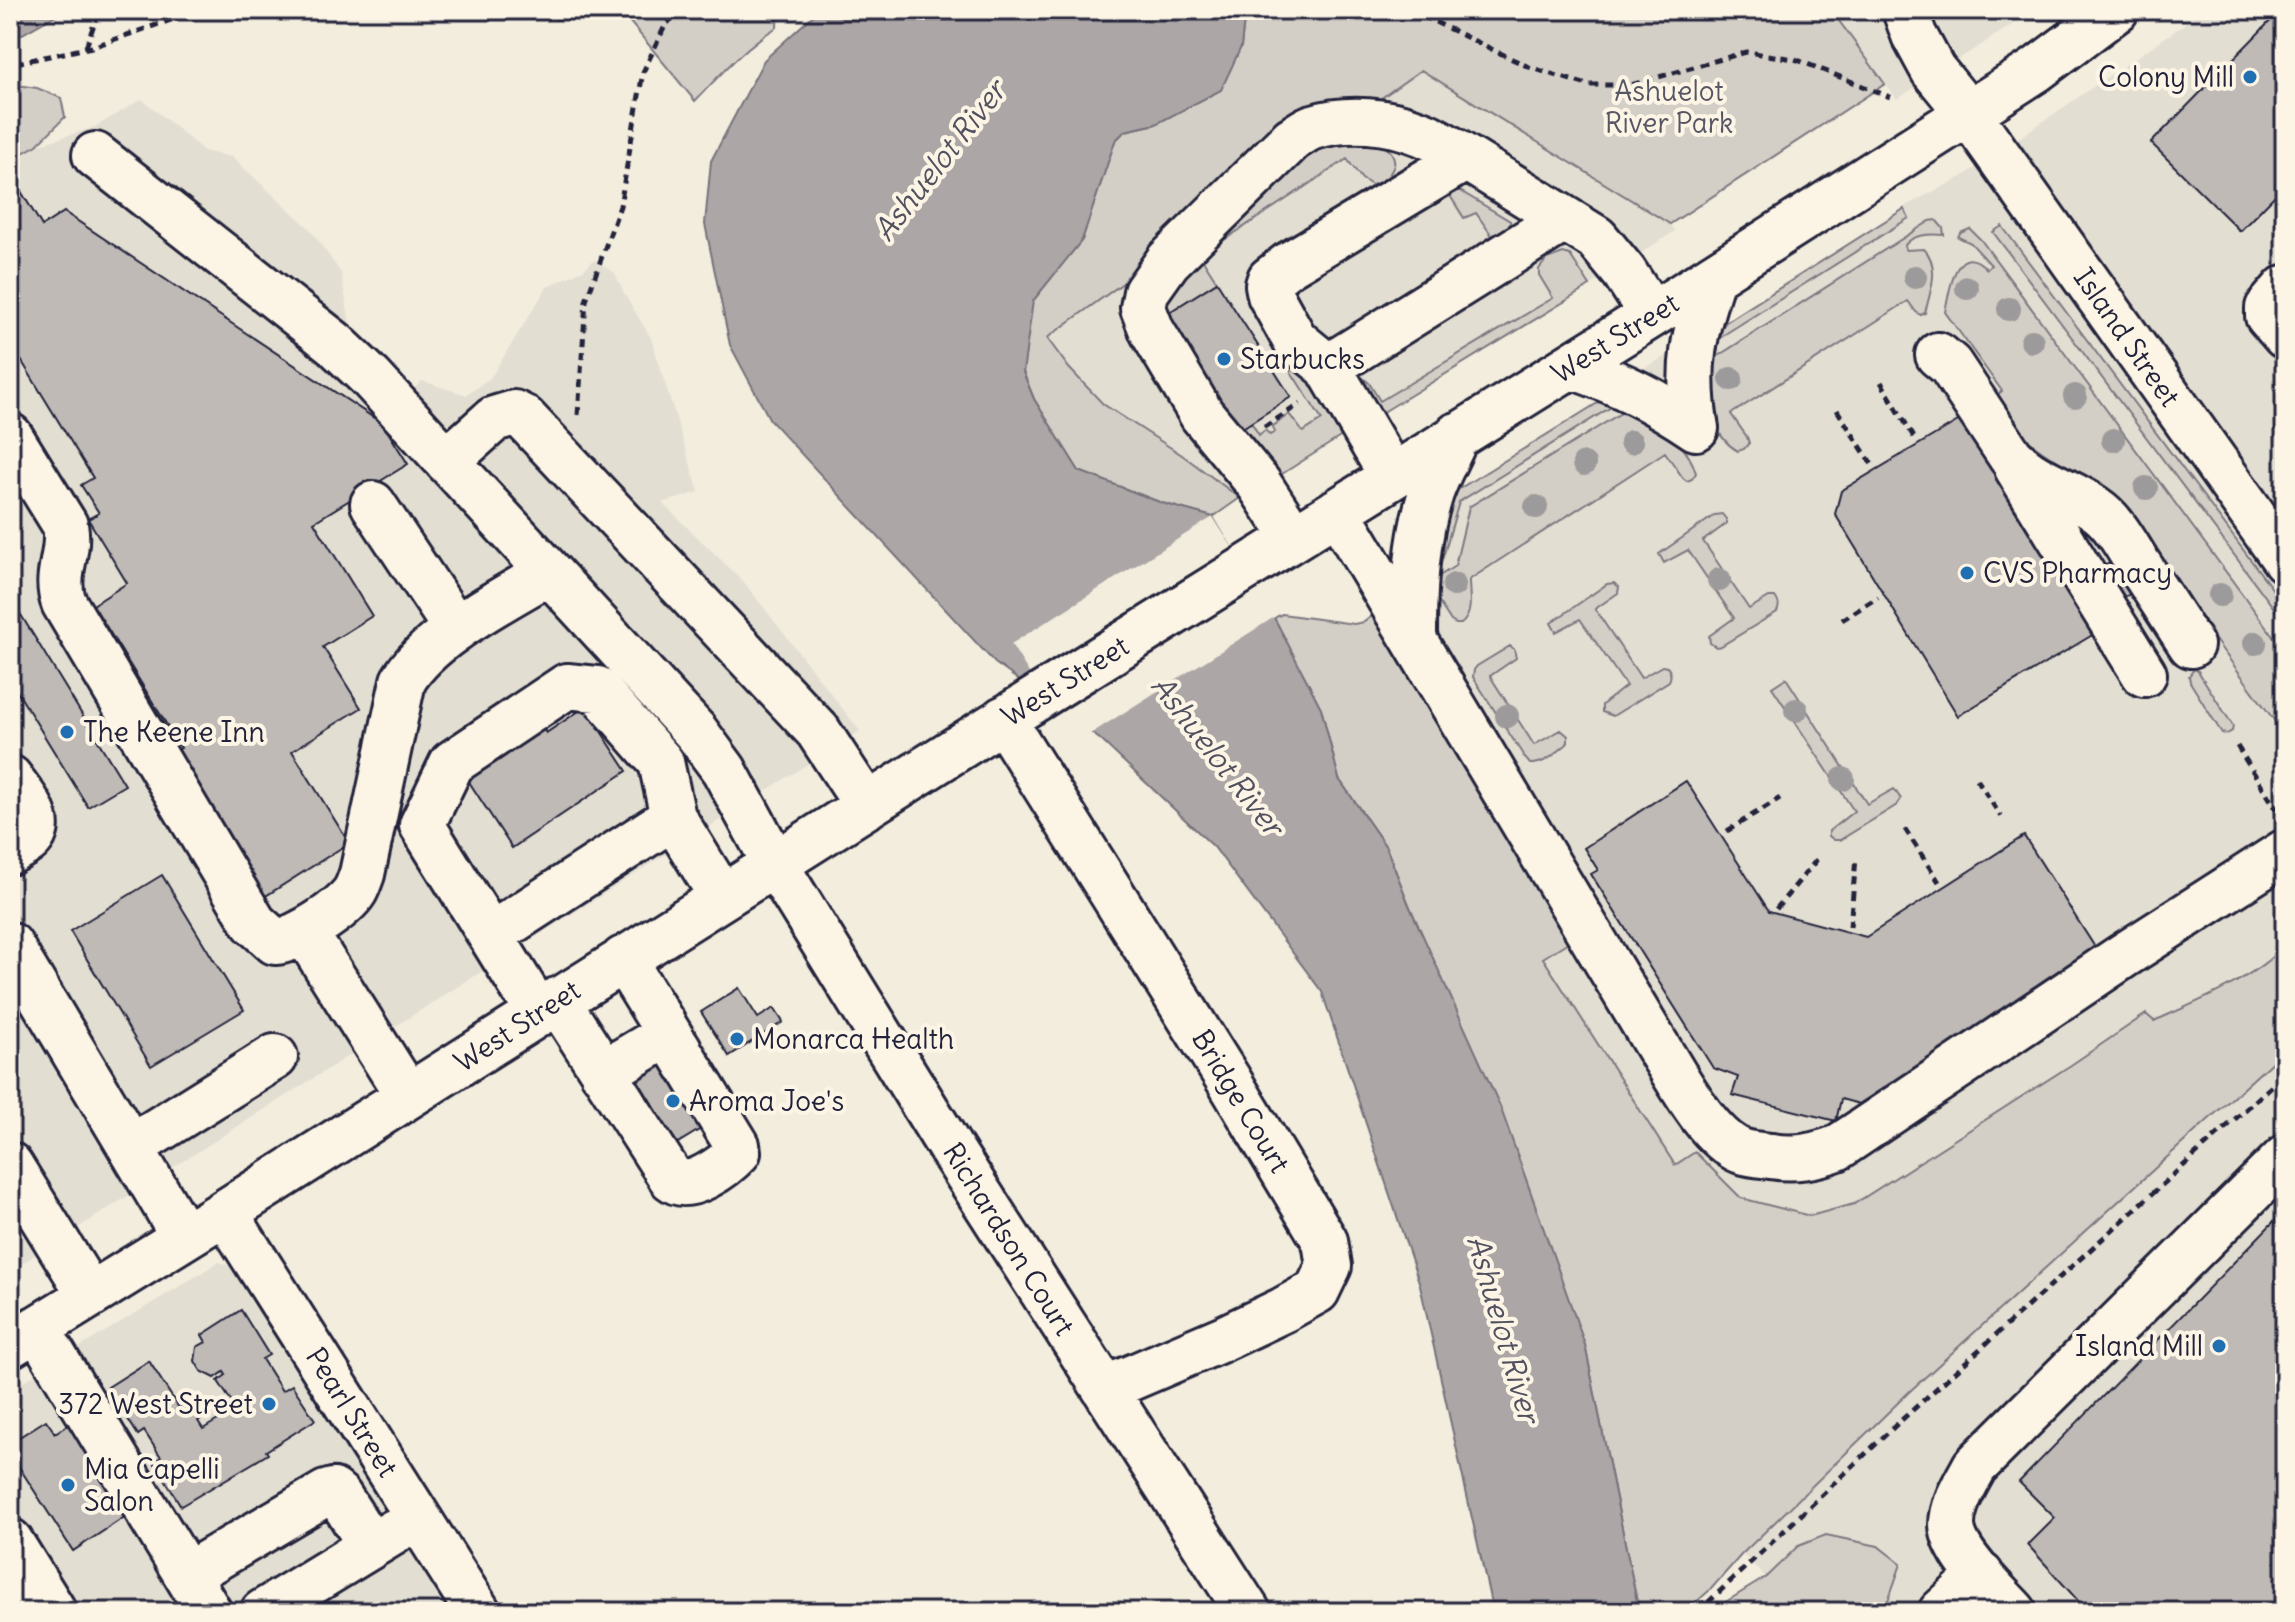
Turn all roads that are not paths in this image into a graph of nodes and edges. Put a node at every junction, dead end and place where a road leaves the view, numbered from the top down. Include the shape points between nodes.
1 (1905, 10) edge
2 (2116, 10) edge
3 (1969, 114) junction
4 (95, 155) dead end
5 (1466, 158) junction
6 (1563, 220) junction
7 (1713, 276) junction
8 (2285, 288) edge
9 (1652, 315) junction
10 (2285, 336) edge
11 (1938, 355) dead end
12 (1571, 366) junction
13 (1328, 367) junction
14 (1457, 435) junction
15 (10, 436) edge
16 (2011, 457) junction
17 (447, 461) junction
18 (1392, 476) junction
19 (373, 504) dead end
20 (1337, 511) junction
21 (2279, 535) edge
22 (1294, 538) junction
23 (549, 572) junction
24 (456, 629) junction
25 (1414, 637) junction
26 (1003, 719) junction
27 (10, 778) edge
28 (867, 806) junction
29 (673, 817) junction
30 (10, 852) edge
31 (2285, 852) edge
32 (775, 864) junction
33 (722, 897) junction
34 (304, 931) junction
35 (491, 935) junction
36 (10, 945) edge
37 (623, 959) junction
38 (547, 1006) junction
39 (679, 1049) junction
40 (275, 1057) dead end
41 (603, 1073) junction
42 (408, 1096) junction
43 (131, 1147) junction
44 (2285, 1158) edge
45 (10, 1165) edge
46 (225, 1212) junction
47 (184, 1237) junction
48 (90, 1295) junction
49 (24, 1337) edge
50 (1105, 1389) junction
51 (418, 1517) junction
52 (10, 1541) edge
53 (371, 1546) junction
54 (187, 1575) junction
55 (1981, 1575) junction
56 (10, 1601) edge
57 (17, 1612) edge
58 (54, 1612) edge
59 (209, 1612) edge
60 (263, 1612) edge
61 (478, 1612) edge
62 (1248, 1612) edge
63 (1941, 1612) edge
64 (2014, 1612) edge

1 - 3 street, Island Street via 1933,70
2 - 3 street, West Street
3 - 7 street, West Street
3 - 21 street, Island Street
4 - 17 street, Richardson Court via 334,343
5 - 6 street
5 - 13 street via 1270,279 1270,295 1288,331
5 - 22 street via 1398,125 1365,120 1310,127 1168,261 1146,292 1143,308 1202,415 1259,484
6 - 9 street via 1604,246
6 - 13 street
7 - 9 street, West Street
7 - 12 street via 1692,348 1696,428 1617,381
8 - 10 street via 2268,308 2268,316
9 - 12 street, West Street
11 - 16 street
12 - 14 street, West Street
13 - 18 street
14 - 18 street, West Street
14 - 25 street via 1432,490 1418,540
15 - 34 street via 65,525 59,590 64,603 254,923 275,942
16 - 16 street via 2167,660 2117,531 2102,514 2023,470
17 - 23 street, Richardson Court
17 - 28 street via 494,419 514,413 524,418 818,731
18 - 20 street, West Street
19 - 24 street
20 - 22 street, West Street
20 - 25 street
22 - 26 street, West Street
23 - 24 street
23 - 32 street, Richardson Court via 696,732 724,770
24 - 34 street via 418,660 403,681 354,892
25 - 31 street via 1708,1124 1723,1140 1753,1154 1798,1158 1837,1148
26 - 28 street, West Street
26 - 50 street, Bridge Court via 1245,1106 1325,1241 1329,1266 1317,1291 1283,1310
27 - 30 street via 37,826 32,839
28 - 32 street, West Street
29 - 33 street
29 - 35 street
29 - 35 street via 661,762 597,689 567,686 452,763 422,825
32 - 33 street, West Street
32 - 50 street, Richardson Court
33 - 37 street, West Street
34 - 42 street
35 - 38 street
36 - 43 street
37 - 38 street, West Street
37 - 39 street
38 - 41 street
38 - 42 street, West Street
39 - 41 street via 660,1039
39 - 41 street via 738,1152 690,1184 677,1184 662,1168
40 - 43 street
42 - 46 street, West Street
43 - 47 street
44 - 55 street via 1975,1466 1954,1511 1952,1528 1957,1544
45 - 48 street
46 - 47 street, West Street
46 - 51 street, Pearl Street
47 - 48 street, West Street
48 - 49 street, West Street
49 - 54 street
50 - 62 street, Richardson Court
51 - 53 street
51 - 61 street, Pearl Street
52 - 58 street
53 - 54 street via 333,1491
53 - 60 street
54 - 59 street
55 - 63 street
55 - 64 street
56 - 57 street

